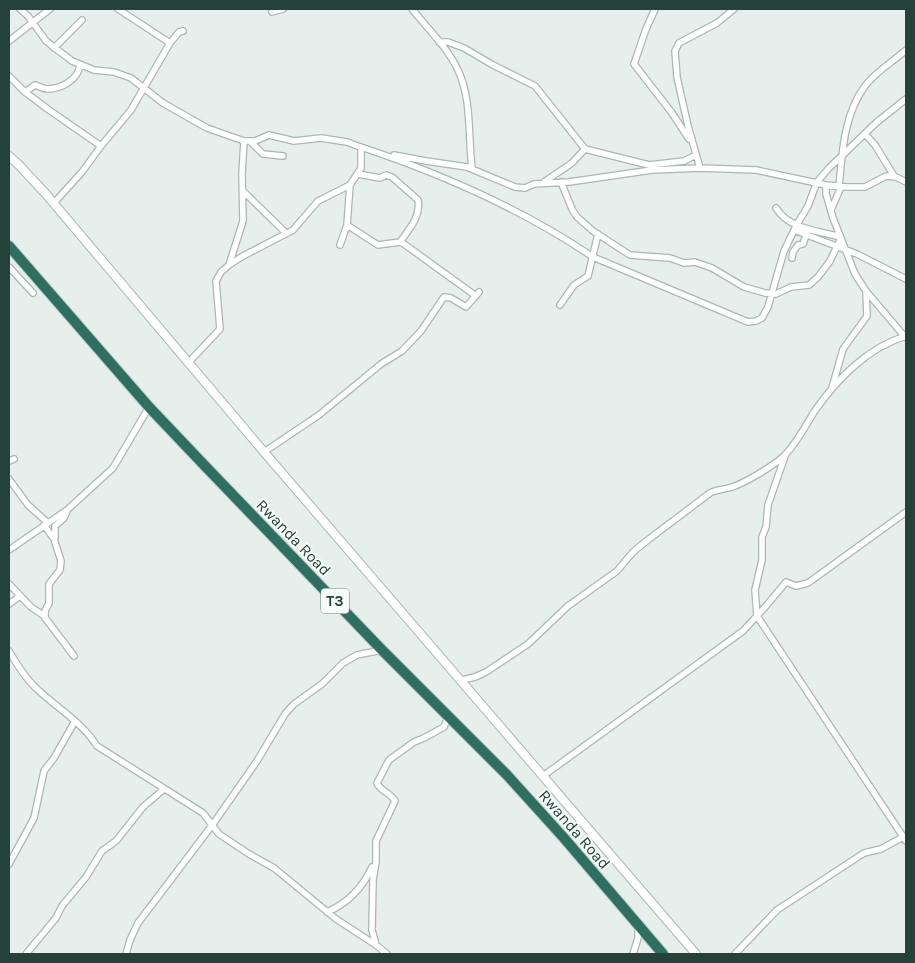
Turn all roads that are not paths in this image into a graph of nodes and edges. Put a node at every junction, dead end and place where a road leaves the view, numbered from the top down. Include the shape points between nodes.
1 (20, 9) edge
2 (50, 9) edge
3 (118, 9) edge
4 (283, 9) edge
5 (412, 9) edge
6 (655, 9) edge
7 (734, 9) edge
8 (272, 12) dead end
9 (82, 20) dead end
10 (32, 22) junction
11 (183, 31) dead end
12 (9, 41) edge
13 (439, 42) junction
14 (170, 43) junction
15 (54, 48) junction
16 (906, 50) edge
17 (80, 65) junction
18 (9, 76) edge
19 (145, 88) junction
20 (45, 89) junction
21 (26, 92) junction
22 (37, 99) junction
23 (906, 99) edge
24 (865, 134) junction
25 (247, 142) junction
26 (693, 145) junction
27 (101, 146) junction
28 (363, 148) junction
29 (585, 149) junction
30 (696, 155) junction
31 (9, 156) edge
32 (283, 156) dead end
33 (842, 156) junction
34 (472, 168) junction
35 (700, 168) junction
36 (358, 174) junction
37 (894, 176) junction
38 (561, 182) junction
39 (818, 182) junction
40 (906, 182) edge
41 (543, 184) junction
42 (350, 185) junction
43 (826, 185) junction
44 (840, 187) junction
45 (243, 191) junction
46 (54, 204) junction
47 (776, 208) dead end
48 (831, 210) junction
49 (347, 225) junction
50 (795, 228) junction
51 (807, 232) junction
52 (286, 233) junction
53 (598, 234) junction
54 (841, 237) junction
55 (400, 242) junction
56 (340, 245) dead end
57 (9, 246) edge
58 (837, 247) junction
59 (846, 250) junction
60 (593, 257) junction
61 (792, 258) dead end
62 (229, 264) junction
63 (9, 267) edge
64 (906, 279) edge
65 (866, 292) junction
66 (33, 293) dead end
67 (772, 294) junction
68 (560, 305) dead end
69 (906, 337) edge
70 (188, 363) junction
71 (832, 388) junction
72 (149, 407) junction
73 (264, 452) junction
74 (786, 454) junction
75 (9, 479) edge
76 (69, 508) junction
77 (906, 512) edge
78 (46, 524) junction
79 (56, 542) junction
80 (9, 550) edge
81 (9, 584) edge
82 (20, 596) junction
83 (9, 604) edge
84 (757, 616) junction
85 (45, 618) junction
86 (382, 650) junction
87 (9, 651) edge
88 (74, 656) dead end
89 (11, 663) edge
90 (462, 680) junction
91 (448, 717) junction
92 (75, 721) junction
93 (543, 776) junction
94 (164, 789) junction
95 (212, 826) junction
96 (905, 839) edge
97 (376, 860) junction
98 (9, 864) edge
99 (327, 912) junction
100 (638, 926) junction
101 (376, 945) junction
102 (26, 954) edge
103 (126, 954) edge
104 (387, 954) edge
105 (633, 954) edge
106 (663, 954) edge
107 (696, 954) edge
108 (736, 954) edge

1 - 10 street
2 - 10 street
3 - 14 street
4 - 8 street
5 - 13 street
6 - 26 street via 634,64
7 - 26 street via 717,23 680,43 674,51 676,77
9 - 15 street
10 - 12 street
10 - 15 street
11 - 14 street
13 - 29 street via 464,48 536,86
13 - 34 street via 458,72 464,94
14 - 19 street
15 - 17 street
16 - 33 street via 865,86 854,108
17 - 19 street via 123,74
17 - 20 street via 75,78 59,88
18 - 21 street
19 - 25 street via 163,103 201,125
19 - 27 street
20 - 21 street via 35,86
20 - 22 street
21 - 22 street
22 - 27 street
23 - 24 street
24 - 33 street
24 - 37 street
25 - 28 street via 270,135 294,142 321,138
25 - 32 street via 263,154
25 - 45 street
26 - 30 street
27 - 46 street
28 - 34 street
28 - 36 street
28 - 60 street via 486,195
29 - 30 street via 649,165 684,162
29 - 41 street
30 - 35 street
31 - 46 street
33 - 39 street
33 - 44 street
34 - 41 street via 515,187
35 - 38 street via 652,170
35 - 39 street via 756,170
36 - 42 street
36 - 55 street via 392,177 416,197 418,213
37 - 40 street
37 - 44 street via 882,177 861,188
38 - 41 street
38 - 53 street via 577,217
39 - 43 street
39 - 50 street
42 - 49 street
42 - 52 street via 318,202 296,227
43 - 44 street
43 - 48 street
44 - 48 street
45 - 52 street
45 - 62 street via 243,221
46 - 70 street
47 - 50 street
48 - 54 street
49 - 55 street via 378,245
49 - 56 street
50 - 51 street
50 - 67 street via 779,266
51 - 54 street
51 - 58 street
51 - 61 street via 803,244 795,248
52 - 62 street
53 - 60 street
53 - 67 street via 632,256 695,262 712,268 733,282
54 - 58 street
54 - 59 street
55 - 73 street via 477,294 466,307 444,297 421,331 402,350 319,415
57 - 72 highway, Rwanda Road / T3
58 - 59 street
58 - 67 street via 818,277 809,284
59 - 64 street
59 - 65 street
60 - 67 street via 748,322 762,318
60 - 68 street via 588,276 574,285
62 - 70 street via 216,281 220,329
63 - 66 street
65 - 69 street
65 - 71 street via 866,319 843,349
69 - 71 street via 880,347
70 - 73 street
71 - 74 street
72 - 76 street via 112,468
72 - 86 highway, Rwanda Road / T3
73 - 90 street
74 - 84 street via 768,506 762,537 762,560 755,590
74 - 90 street via 732,487 710,493 644,544 617,571 568,606 528,644 486,672
75 - 78 street
76 - 78 street
76 - 79 street via 55,526
77 - 84 street via 808,583 796,586 786,582
78 - 79 street
78 - 80 street
79 - 85 street via 61,567 49,584
81 - 82 street
82 - 83 street
82 - 85 street
84 - 93 street via 723,646
84 - 96 street
85 - 88 street
86 - 91 highway, Rwanda Road / T3
86 - 95 street via 358,655 343,663 322,684 294,704
87 - 89 street
89 - 92 street via 37,690
90 - 93 street
91 - 97 street via 444,727 414,742 388,762 377,785 395,802 378,834
91 - 100 highway, Rwanda Road / T3 via 538,809
92 - 94 street via 97,746
92 - 98 street via 44,771 34,818
93 - 107 street
94 - 95 street via 203,813
94 - 102 street via 143,807 116,842 102,851 56,918
95 - 99 street via 222,837 274,868
95 - 103 street via 138,923
96 - 108 street via 881,850 864,853 776,910
97 - 99 street via 356,892
97 - 101 street via 372,930
99 - 101 street
100 - 105 street
100 - 106 highway, Rwanda Road / T3
101 - 104 street

